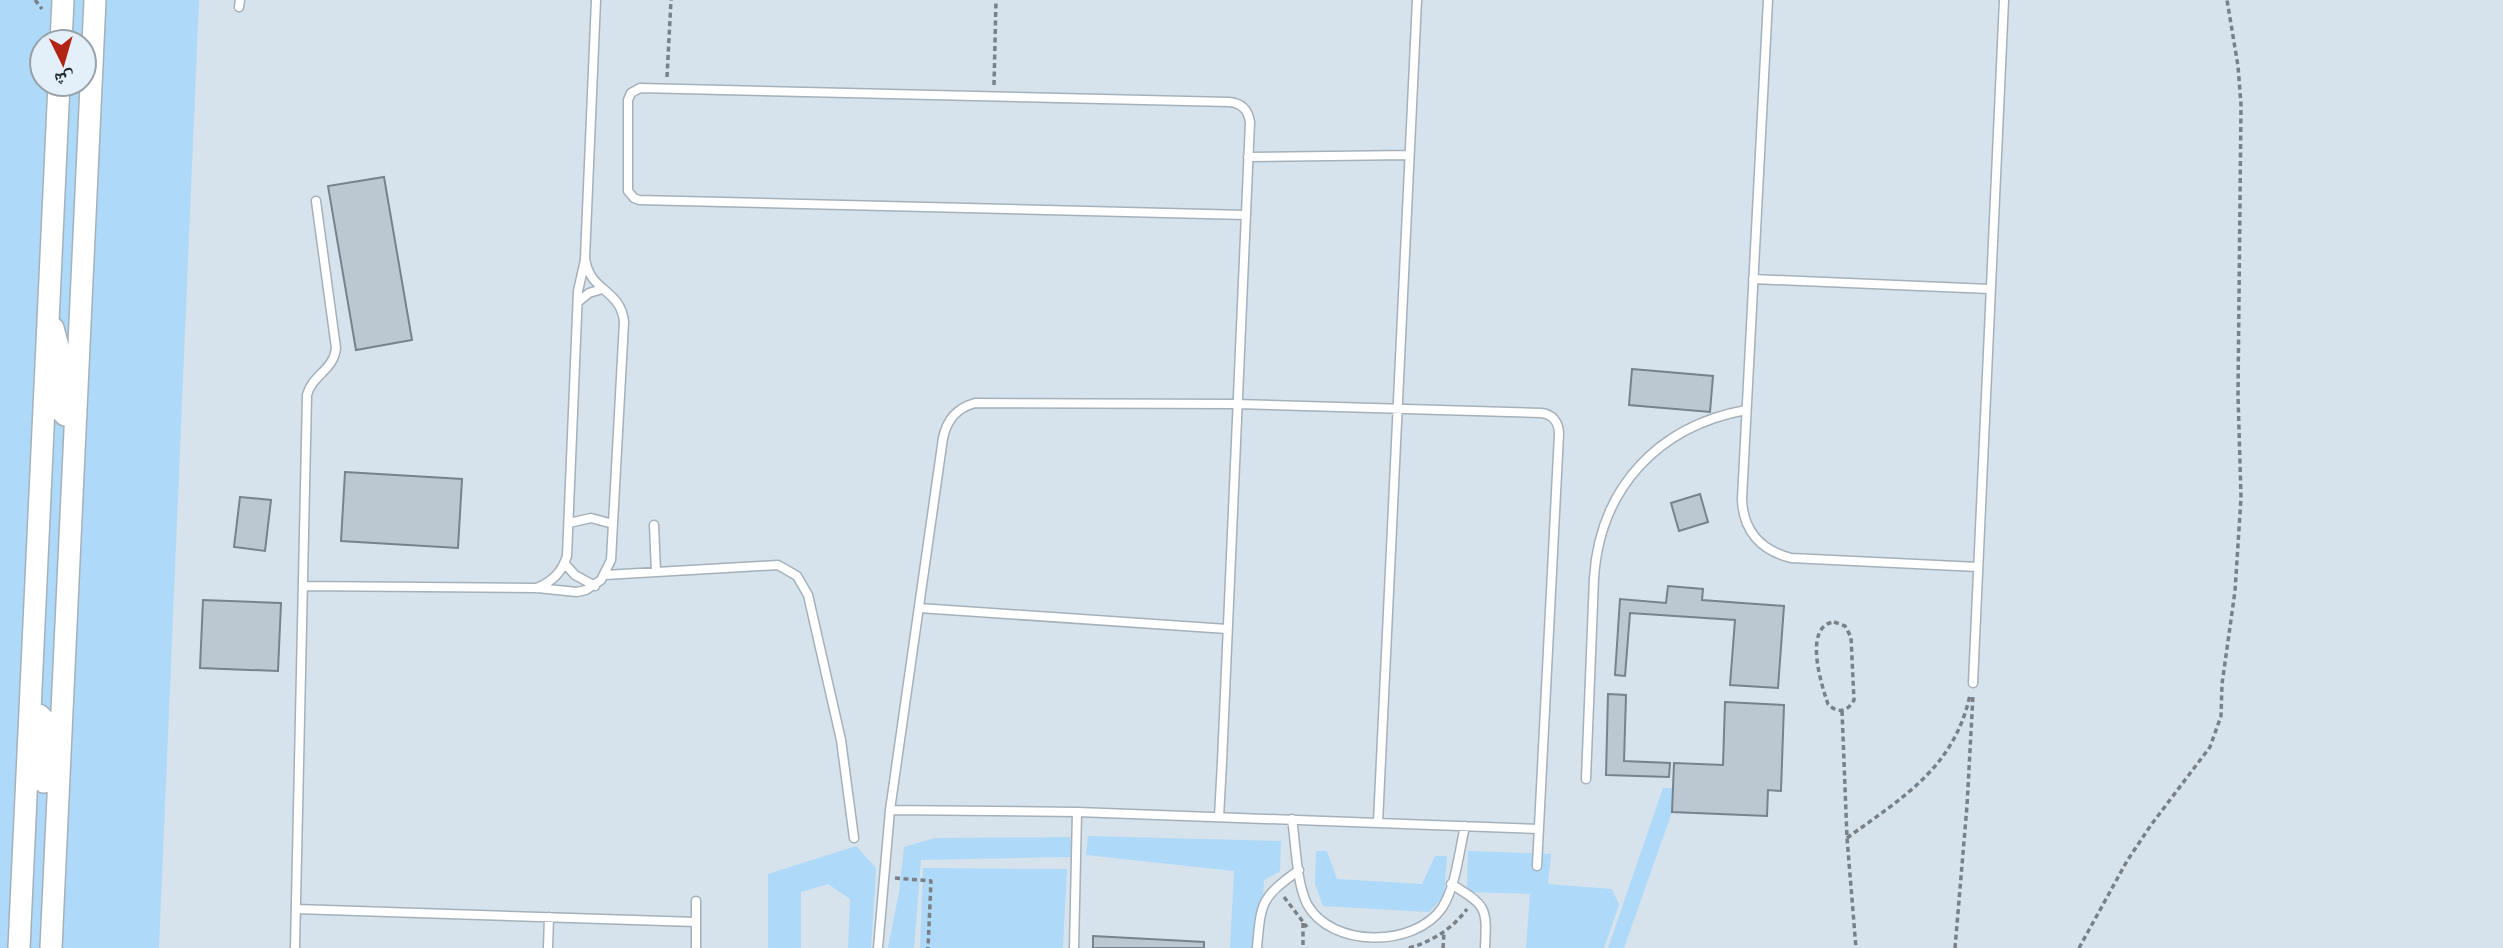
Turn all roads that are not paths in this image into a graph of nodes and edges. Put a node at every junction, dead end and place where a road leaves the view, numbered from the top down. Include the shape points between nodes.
1 (63, 0) edge
2 (94, 0) edge
3 (596, 0) edge
4 (1417, 0) edge
5 (1768, 0) edge
6 (2004, 0) edge
7 (62, 28) edge
8 (58, 98) edge
9 (1409, 155) junction
10 (1248, 157) junction
11 (316, 201) dead end
12 (1246, 215) junction
13 (585, 258) junction
14 (1753, 279) junction
15 (601, 289) junction
16 (1990, 289) junction
17 (578, 302) junction
18 (47, 317) junction
19 (1237, 404) junction
20 (1397, 409) junction
21 (1746, 410) junction
22 (76, 416) junction
23 (569, 523) junction
24 (613, 524) junction
25 (654, 525) dead end
26 (565, 564) junction
27 (1978, 568) junction
28 (656, 572) junction
29 (605, 575) junction
30 (303, 586) junction
31 (595, 586) junction
32 (537, 588) junction
33 (919, 608) junction
34 (1227, 629) junction
35 (1973, 683) road end
36 (30, 716) junction
37 (1586, 779) dead end
38 (890, 810) junction
39 (1077, 812) junction
40 (1219, 817) junction
41 (1292, 819) junction
42 (57, 823) junction
43 (1378, 823) junction
44 (1465, 826) junction
45 (1539, 829) junction
46 (854, 838) dead end
47 (1537, 866) dead end
48 (1299, 870) junction
49 (1451, 884) junction
50 (696, 901) dead end
51 (296, 909) junction
52 (549, 918) junction
53 (696, 922) junction
54 (19, 948) edge
55 (51, 948) edge
56 (295, 948) edge
57 (548, 948) edge
58 (696, 948) edge
59 (878, 948) edge
60 (1074, 948) edge
61 (1257, 948) edge
62 (1485, 948) edge

1 - 7 street
2 - 22 street
3 - 13 lane
4 - 9 lane
5 - 14 lane
6 - 16 lane
8 - 18 street
9 - 10 lane
9 - 20 lane
10 - 12 lane
10 - 12 lane via 1249,116 1236,103 666,89 637,89 629,96 627,186 630,195 639,200
11 - 30 lane via 336,348 333,361 307,395
12 - 19 lane
13 - 15 lane via 590,276
13 - 17 lane
14 - 16 lane
14 - 21 lane
15 - 17 lane
15 - 24 lane via 621,305 624,322
16 - 27 lane
17 - 23 lane
18 - 22 street via 60,347 59,408 65,415
18 - 36 street
19 - 20 lane
19 - 33 lane via 975,403 960,410 945,429
19 - 34 lane
20 - 43 lane
20 - 45 lane via 1541,413 1557,424
21 - 27 lane via 1742,511 1751,533 1768,550 1791,558
21 - 37 lane via 1709,419 1660,446 1633,473 1605,522 1595,559
22 - 42 street
23 - 24 lane via 591,518
23 - 26 lane
24 - 29 lane via 611,560
25 - 28 lane
26 - 31 lane
26 - 32 lane via 554,579
27 - 35 lane
28 - 29 lane
28 - 46 lane via 778,565 789,569 804,585 832,691
29 - 31 lane
30 - 32 lane
30 - 51 lane
31 - 32 lane via 577,592
33 - 34 lane
33 - 38 lane
34 - 40 lane
36 - 42 street via 39,715 46,722 45,797
36 - 54 street
38 - 39 lane
38 - 59 lane
39 - 40 lane
39 - 60 lane
40 - 41 lane
41 - 43 lane
41 - 48 lane
42 - 55 street
43 - 44 lane
44 - 45 lane
44 - 49 lane
45 - 47 lane
48 - 49 lane via 1306,902 1326,927 1340,935 1372,940 1401,939 1426,928 1443,908
48 - 61 lane via 1266,897
49 - 62 lane via 1474,897 1486,915
50 - 53 lane
51 - 52 lane
51 - 56 lane
52 - 53 lane
52 - 57 lane
53 - 58 lane

